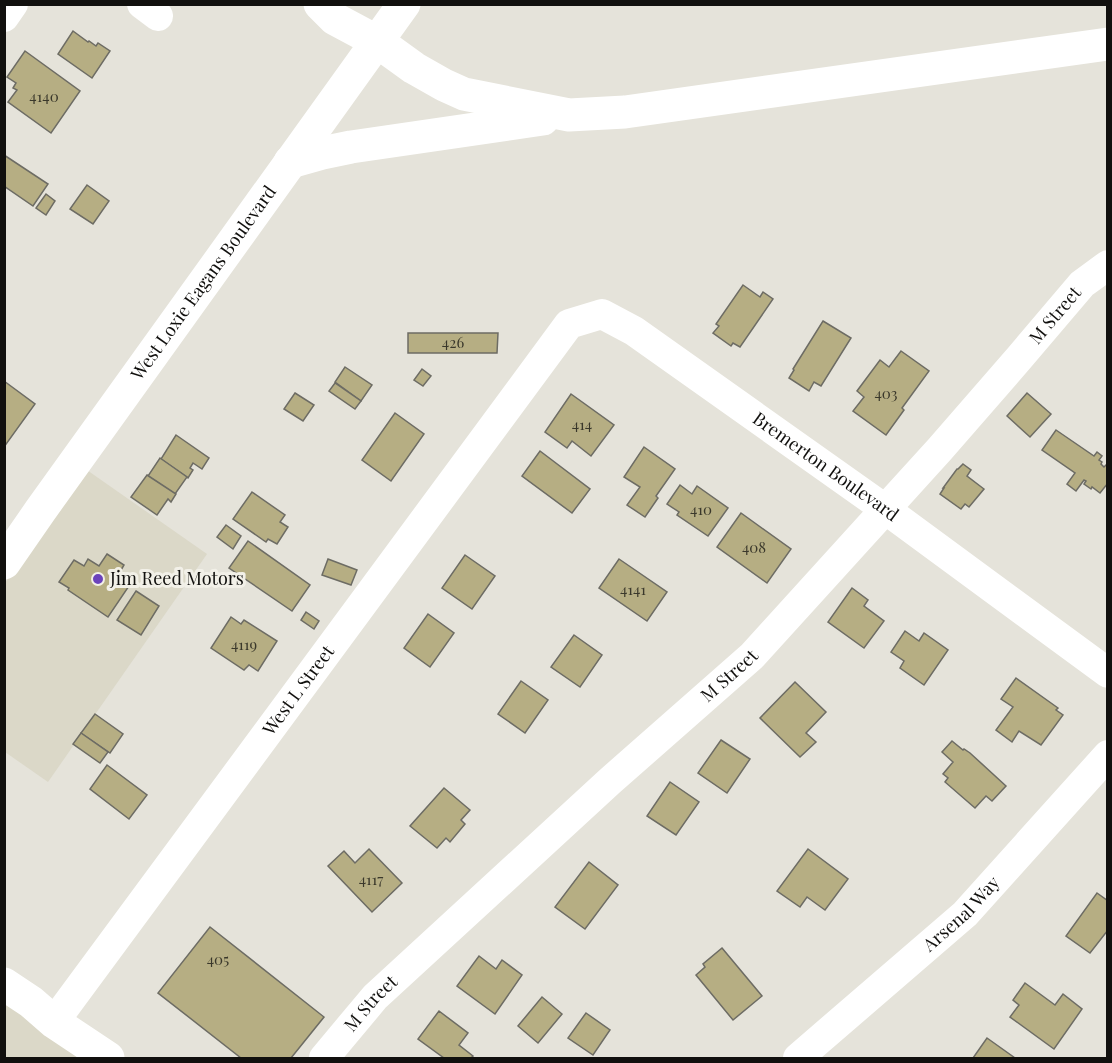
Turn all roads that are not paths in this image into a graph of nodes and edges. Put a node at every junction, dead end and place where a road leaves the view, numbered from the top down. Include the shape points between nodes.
1 (13, 4) edge
2 (320, 4) edge
3 (404, 4) edge
4 (4, 17) edge
5 (378, 42) junction
6 (1107, 44) edge
7 (569, 115) junction
8 (290, 162) junction
9 (1107, 265) edge
10 (543, 358) joint
11 (885, 509) junction
12 (4, 563) edge
13 (1107, 673) edge
14 (1107, 755) edge
15 (4, 984) edge
16 (54, 1022) junction
17 (108, 1059) edge
18 (324, 1059) edge
19 (798, 1059) edge

1 - 4 street
2 - 5 main road via 335,19
3 - 5 main road, West Loxie Eagans Boulevard
5 - 7 main road via 424,74 464,94
5 - 8 main road, West Loxie Eagans Boulevard
6 - 7 main road via 625,112
7 - 8 main road via 351,147
8 - 12 main road, West Loxie Eagans Boulevard
9 - 11 street, M Street via 1082,284
10 - 11 street, Bremerton Boulevard via 568,324 602,314 634,331
10 - 16 street, West L Street
11 - 13 street, Bremerton Boulevard
11 - 18 street, M Street via 752,656 610,780 375,997
14 - 19 street, Arsenal Way via 965,914
15 - 16 main road
16 - 17 main road

